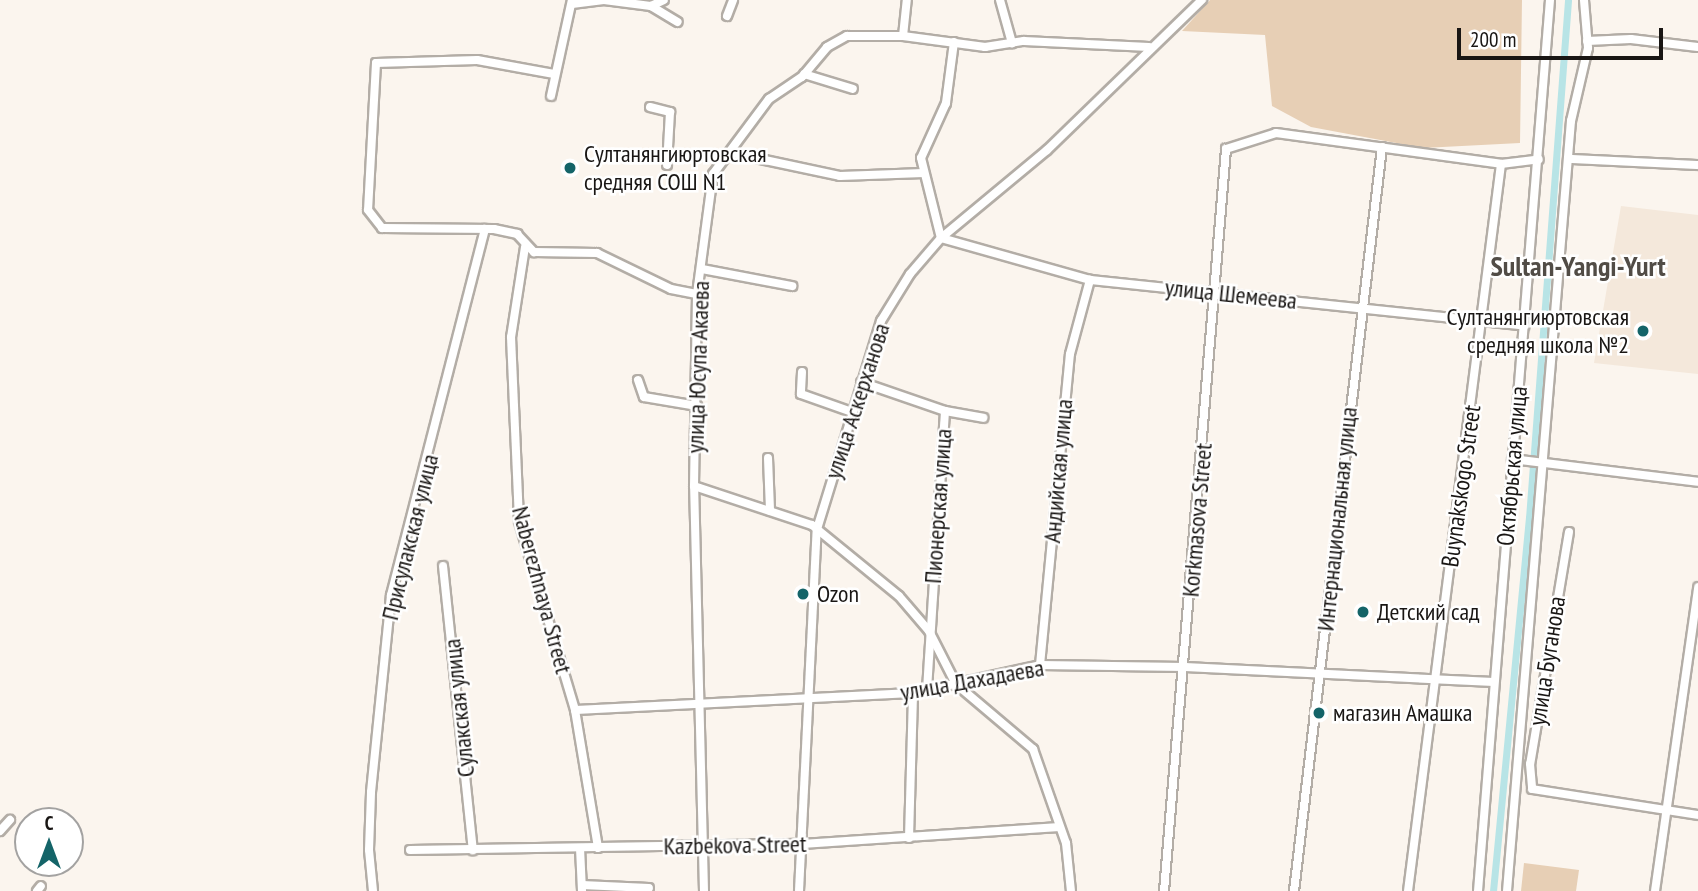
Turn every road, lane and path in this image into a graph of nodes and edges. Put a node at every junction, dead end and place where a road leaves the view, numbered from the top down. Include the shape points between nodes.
1 (664, 0) edge
2 (733, 0) edge
3 (907, 0) edge
4 (1000, 0) edge
5 (1202, 0) edge
6 (1550, 0) edge
7 (1584, 0) edge
8 (572, 2) edge
9 (651, 6) junction
10 (727, 16) dead end
11 (678, 22) dead end
12 (903, 36) junction
13 (1587, 41) junction
14 (954, 42) junction
15 (1012, 43) junction
16 (1149, 47) junction
17 (1698, 47) edge
18 (554, 74) junction
19 (804, 74) junction
20 (853, 89) dead end
21 (551, 96) dead end
22 (650, 107) dead end
23 (1382, 147) junction
24 (732, 153) junction
25 (1539, 159) junction
26 (1571, 159) junction
27 (1501, 164) junction
28 (667, 165) dead end
29 (1698, 165) edge
30 (924, 173) junction
31 (485, 229) junction
32 (941, 238) junction
33 (525, 247) junction
34 (702, 270) junction
35 (1090, 280) junction
36 (792, 286) dead end
37 (1216, 292) junction
38 (697, 294) junction
39 (1361, 308) junction
40 (1483, 322) junction
41 (1525, 326) junction
42 (802, 372) dead end
43 (638, 380) dead end
44 (861, 382) junction
45 (697, 406) junction
46 (945, 411) junction
47 (852, 412) junction
48 (983, 418) dead end
49 (768, 458) dead end
50 (1512, 459) junction
51 (1545, 462) junction
52 (1698, 482) edge
53 (694, 485) junction
54 (770, 511) junction
55 (817, 529) junction
56 (1569, 532) dead end
57 (443, 566) dead end
58 (1698, 587) edge
59 (929, 631) junction
60 (1040, 665) junction
61 (1185, 667) junction
62 (1320, 673) junction
63 (1436, 679) junction
64 (1494, 681) junction
65 (956, 684) junction
66 (927, 691) junction
67 (913, 693) junction
68 (811, 699) junction
69 (701, 701) junction
70 (575, 710) junction
71 (1665, 810) junction
72 (1698, 815) edge
73 (10, 820) dead end
74 (1059, 827) junction
75 (0, 831) edge
76 (909, 838) junction
77 (802, 844) junction
78 (703, 846) junction
79 (580, 848) junction
80 (597, 848) junction
81 (410, 850) dead end
82 (473, 850) junction
83 (582, 888) edge
84 (649, 888) dead end
85 (373, 891) edge
86 (704, 891) edge
87 (799, 891) edge
88 (1071, 891) edge
89 (1164, 891) edge
90 (1294, 891) edge
91 (1408, 891) edge
92 (1478, 891) edge
93 (1507, 891) edge
94 (1656, 891) edge

1 - 9 street
2 - 10 street
3 - 12 street
4 - 15 street
5 - 16 street, улица Аскерханова
6 - 25 street, Октябрьская улица
7 - 13 street
8 - 9 street via 604,0
8 - 18 street
9 - 11 street
12 - 14 street, улица Юсупа Акаева
12 - 19 street, улица Юсупа Акаева via 847,36 827,47
13 - 17 street via 1631,39
13 - 26 street via 1571,121
14 - 15 street, улица Юсупа Акаева via 985,47
14 - 30 street via 946,103 924,147
15 - 16 street, улица Юсупа Акаева
16 - 32 street, улица Аскерханова via 1047,150
18 - 21 street
18 - 31 street via 477,60 376,63 368,210 382,228
19 - 20 street
19 - 24 street, улица Юсупа Акаева via 769,99
22 - 28 street via 670,112
23 - 27 street
23 - 37 street, Korkmasova Street via 1276,133 1226,149
23 - 39 street, Интернациональная улица
24 - 30 street via 840,176
24 - 34 street, улица Юсупа Акаева via 713,174
25 - 27 street
25 - 41 street, Октябрьская улица
26 - 29 street
26 - 51 street
27 - 40 street, Buynakskogo Street
30 - 32 street
31 - 33 street via 517,234
31 - 85 street, Присулакская улица via 391,595 371,792
32 - 35 street, улица Шемеева
32 - 44 street, улица Аскерханова via 910,274 881,321
33 - 38 street via 551,254 597,253 671,289
33 - 70 street, Naberezhnaya Street via 511,337 519,522
34 - 36 street
34 - 38 street, улица Юсупа Акаева
35 - 37 street, улица Шемеева
35 - 60 street, Андийская улица via 1070,354
37 - 39 street, улица Шемеева
37 - 61 street, Korkmasova Street
38 - 45 street, улица Юсупа Акаева
39 - 40 street, улица Шемеева
39 - 62 street, Интернациональная улица
40 - 41 street, улица Шемеева
40 - 63 street, Buynakskogo Street
41 - 50 street, Октябрьская улица
42 - 47 street via 801,394
43 - 45 street via 644,397
44 - 46 street, Пионерская улица
44 - 47 street, улица Аскерханова
45 - 53 street, улица Юсупа Акаева
46 - 48 street
46 - 59 street, Пионерская улица
47 - 55 street, улица Аскерханова
49 - 54 street
50 - 51 street
50 - 64 street, Октябрьская улица
51 - 52 street
51 - 93 street
53 - 54 street
53 - 69 street, улица Юсупа Акаева
54 - 55 street
55 - 59 street via 899,596
55 - 68 street, улица Аскерханова
56 - 71 street, улица Буганова via 1530,764 1532,789
57 - 82 street, Сулакская улица
58 - 71 street
59 - 65 street
59 - 66 street, Пионерская улица
60 - 61 street, улица Дахадаева
60 - 65 street, улица Дахадаева
61 - 62 street, улица Дахадаева
61 - 89 street, Korkmasova Street
62 - 63 street, улица Дахадаева
62 - 90 street, Интернациональная улица
63 - 64 street, улица Дахадаева
63 - 91 street, Buynakskogo Street
64 - 92 street, Октябрьская улица
65 - 66 street, улица Дахадаева
65 - 74 street via 1033,749
66 - 67 street, улица Дахадаева
67 - 68 street, улица Дахадаева
67 - 76 street
68 - 69 street, улица Дахадаева
68 - 77 street, улица Аскерханова
69 - 70 street, улица Дахадаева
69 - 78 street, улица Юсупа Акаева
70 - 80 street, Naberezhnaya Street
71 - 72 street
71 - 94 street
73 - 75 street
74 - 76 street, Kazbekova Street
74 - 88 street via 1066,843
76 - 77 street, Kazbekova Street
77 - 78 street, Kazbekova Street
77 - 87 street, улица Аскерханова
78 - 80 street, Kazbekova Street
78 - 86 street, улица Юсупа Акаева
79 - 80 street, Kazbekova Street
79 - 82 street, Kazbekova Street
79 - 83 street
81 - 82 street, Kazbekova Street
83 - 84 street

